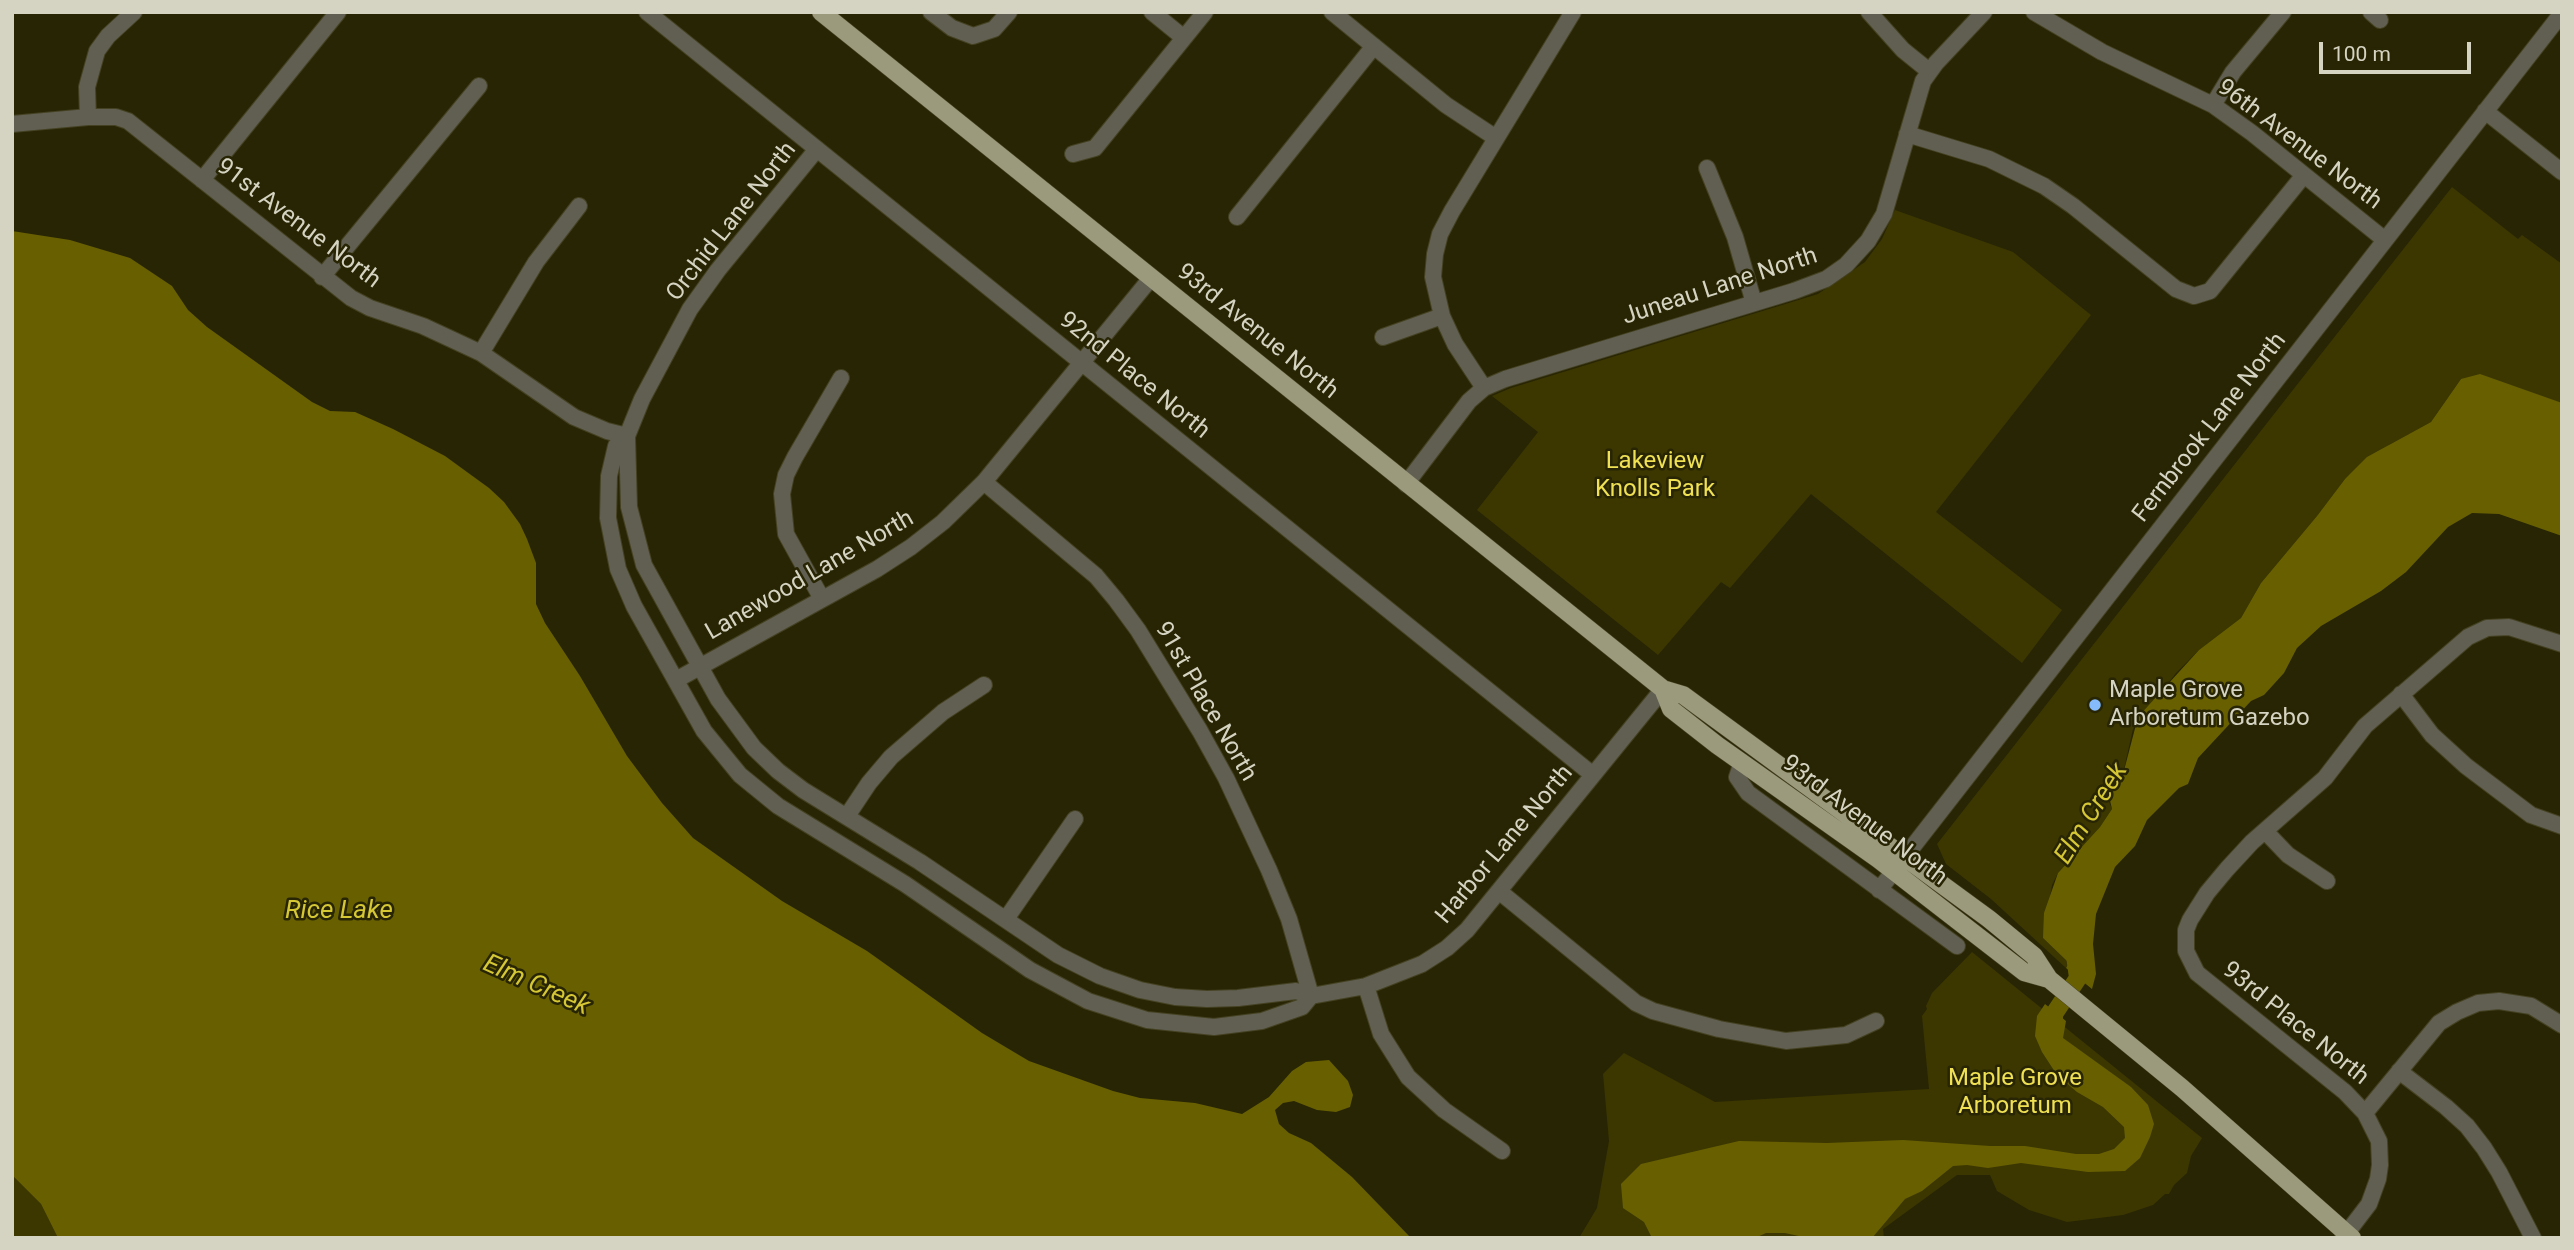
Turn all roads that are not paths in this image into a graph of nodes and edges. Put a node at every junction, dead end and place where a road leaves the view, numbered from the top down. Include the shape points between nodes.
1 (134, 12) edge
2 (338, 12) edge
3 (647, 12) edge
4 (821, 12) edge
5 (931, 12) edge
6 (1009, 12) edge
7 (1152, 12) edge
8 (1205, 12) edge
9 (1332, 12) edge
10 (1573, 12) edge
11 (1869, 12) edge
12 (1984, 12) edge
13 (2034, 12) edge
14 (2283, 12) edge
15 (2562, 13) edge
16 (1184, 38) junction
17 (1374, 46) junction
18 (1929, 71) junction
19 (478, 86) dead end
20 (2213, 105) junction
21 (2485, 111) junction
22 (88, 117) junction
23 (12, 124) edge
24 (1907, 134) junction
25 (1496, 138) junction
26 (817, 149) junction
27 (1073, 154) dead end
28 (1707, 167) dead end
29 (2562, 172) edge
30 (2304, 175) junction
31 (202, 180) junction
32 (579, 206) dead end
33 (1237, 217) dead end
34 (2385, 240) junction
35 (322, 277) junction
36 (1151, 278) junction
37 (1754, 303) junction
38 (1442, 316) junction
39 (1384, 337) dead end
40 (481, 353) junction
41 (1082, 363) junction
42 (841, 378) dead end
43 (1484, 388) junction
44 (627, 436) junction
45 (985, 482) junction
46 (1406, 484) junction
47 (822, 599) junction
48 (2562, 644) edge
49 (699, 667) junction
50 (676, 680) junction
51 (984, 685) dead end
52 (1663, 689) junction
53 (2401, 694) junction
54 (1742, 762) junction
55 (1593, 775) junction
56 (847, 816) junction
57 (1075, 819) dead end
58 (2562, 826) edge
59 (2265, 831) junction
60 (1905, 856) junction
61 (920, 862) junction
62 (1893, 872) junction
63 (2327, 881) dead end
64 (905, 884) junction
65 (1879, 890) junction
66 (1500, 892) junction
67 (1006, 919) junction
68 (1957, 946) dead end
69 (2049, 979) junction
70 (1366, 986) junction
71 (1311, 996) junction
72 (1876, 1021) dead end
73 (2562, 1025) edge
74 (2399, 1071) junction
75 (2365, 1113) junction
76 (1502, 1151) dead end
77 (2347, 1236) edge
78 (2533, 1238) edge

1 - 22 street via 97,51 87,87
2 - 31 street
3 - 26 street, 92nd Place North
4 - 36 main road, 93rd Avenue North
5 - 6 street via 973,36 994,29
7 - 16 street
8 - 16 street
9 - 17 street
10 - 25 street
11 - 18 street
12 - 18 street, Juneau Lane North
13 - 20 street, 96th Avenue North via 2102,52
14 - 20 street via 2239,64
15 - 21 street, Fernbrook Lane North
16 - 27 street via 1095,148
17 - 25 street via 1446,105
17 - 33 street
18 - 24 street, Juneau Lane North
19 - 35 street
20 - 30 street, 96th Avenue North
21 - 29 street
21 - 34 street, Fernbrook Lane North
22 - 23 street, 91st Avenue North
22 - 31 street, 91st Avenue North via 128,121
24 - 30 street via 2020,172 2073,206 2185,295 2203,295 2210,290
24 - 37 street, Juneau Lane North via 1884,214 1868,242 1816,284
25 - 38 street via 1440,234 1433,277
26 - 41 street, 92nd Place North
26 - 44 street, Orchid Lane North via 690,309
28 - 37 street via 1735,237
30 - 34 street, 96th Avenue North
31 - 35 street, 91st Avenue North
32 - 40 street via 536,261
34 - 60 street, Fernbrook Lane North
35 - 40 street, 91st Avenue North via 370,308
36 - 41 street, Lanewood Lane North
36 - 46 main road, 93rd Avenue North
37 - 43 street, Juneau Lane North
38 - 39 street
38 - 43 street
40 - 44 street, 91st Avenue North via 574,417
41 - 45 street, Lanewood Lane North
41 - 55 street, 92nd Place North
42 - 47 street via 795,457 782,494 786,534
43 - 46 street, Juneau Lane North
44 - 49 street via 629,507 635,536 650,576
44 - 50 street via 616,446 610,476 612,552 634,606
45 - 47 street, Lanewood Lane North via 911,547
45 - 71 street, 91st Place North via 1096,576 1138,630 1213,754 1269,870
46 - 52 main road, 93rd Avenue North
47 - 49 street, Lanewood Lane North
48 - 53 street via 2498,626 2477,631
49 - 50 street, Lanewood Lane North
49 - 56 street via 754,748 790,781
50 - 64 street via 715,746 740,775 793,817
51 - 56 street via 943,712 891,757
52 - 54 main road, 93rd Avenue North via 1671,709
52 - 55 street, Harbor Lane North
52 - 60 main road, 93rd Avenue North via 1683,695
53 - 58 street via 2458,760 2531,815
53 - 59 street via 2365,726 2325,778
54 - 62 main road, 93rd Avenue North
54 - 65 street via 1737,777 1748,793
55 - 66 street, Harbor Lane North
56 - 61 street
57 - 67 street
59 - 63 street via 2288,855
59 - 75 street, 93rd Place North via 2197,908 2186,930 2186,951 2197,973
60 - 62 street, Fernbrook Lane North
60 - 69 main road, 93rd Avenue North via 2034,956
61 - 64 street
61 - 67 street
62 - 65 street, Fernbrook Lane North
62 - 69 main road, 93rd Avenue North via 2024,972
64 - 71 street via 1044,979 1133,1017 1214,1027 1244,1025 1301,1007
65 - 68 street
66 - 70 street, Harbor Lane North via 1447,948 1408,971
66 - 72 street via 1636,1003 1653,1011 1786,1041 1846,1035
67 - 71 street via 1071,962 1140,990 1207,999 1296,990
69 - 77 main road, 93rd Avenue North via 2182,1088
70 - 71 street, Harbor Lane North
70 - 76 street via 1381,1034 1408,1076 1444,1110
73 - 74 street via 2519,1004 2478,1003 2439,1023
74 - 75 street
74 - 78 street, 93rd Place North via 2467,1126 2499,1172
75 - 77 street via 2378,1141 2379,1172 2369,1204

